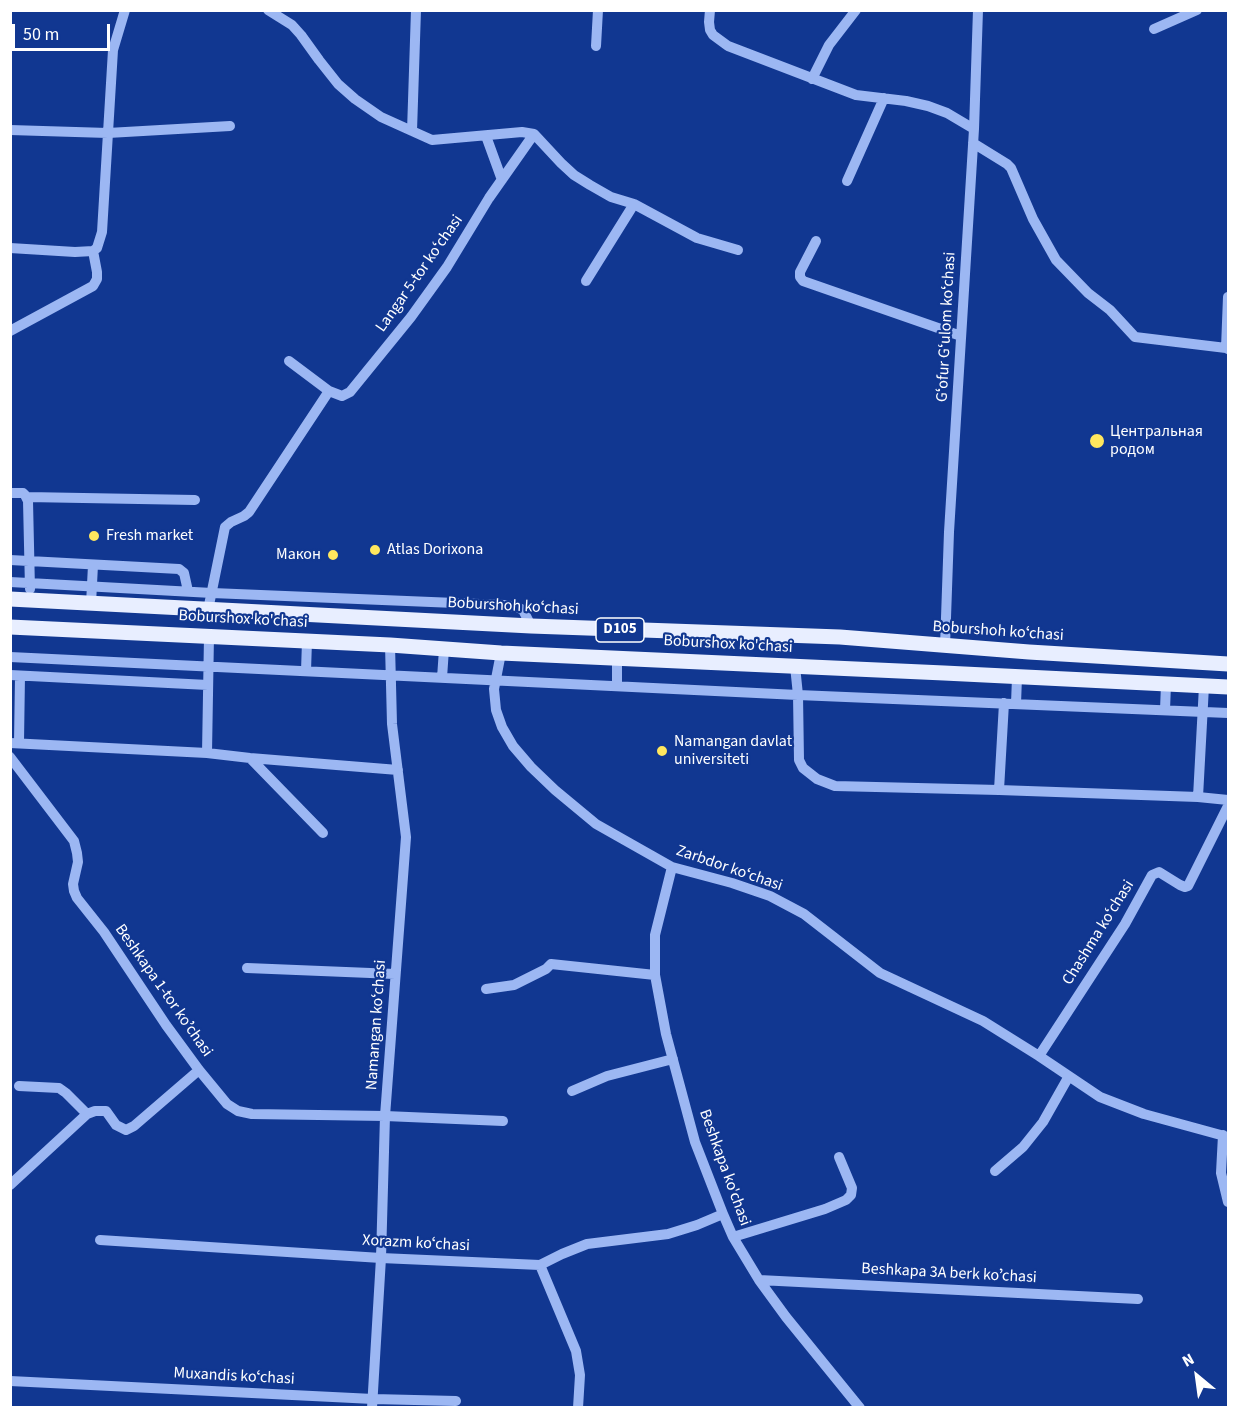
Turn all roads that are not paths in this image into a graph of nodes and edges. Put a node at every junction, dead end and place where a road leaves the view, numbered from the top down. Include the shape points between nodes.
1 (125, 10) edge
2 (268, 10) edge
3 (416, 10) edge
4 (598, 10) edge
5 (710, 10) edge
6 (856, 10) edge
7 (978, 10) edge
8 (1197, 10) edge
9 (1154, 29) dead end
10 (596, 46) dead end
11 (812, 79) junction
12 (884, 98) junction
13 (230, 126) dead end
14 (974, 129) junction
15 (10, 130) edge
16 (412, 131) junction
17 (108, 133) junction
18 (534, 134) junction
19 (486, 135) junction
20 (973, 143) junction
21 (502, 180) junction
22 (846, 181) dead end
23 (634, 204) junction
24 (816, 241) dead end
25 (10, 248) edge
26 (738, 250) dead end
27 (93, 251) junction
28 (586, 281) dead end
29 (1228, 297) edge
30 (10, 331) edge
31 (961, 336) junction
32 (1227, 349) edge
33 (289, 361) dead end
34 (329, 391) junction
35 (10, 493) edge
36 (27, 497) junction
37 (195, 500) dead end
38 (10, 560) edge
39 (30, 562) junction
40 (93, 565) junction
41 (10, 582) edge
42 (30, 583) junction
43 (92, 586) junction
44 (188, 591) junction
45 (212, 593) junction
46 (10, 599) edge
47 (30, 600) junction
48 (91, 604) junction
49 (208, 610) junction
50 (531, 626) junction
51 (10, 627) edge
52 (208, 636) junction
53 (307, 641) junction
54 (390, 645) junction
55 (945, 646) junction
56 (444, 649) junction
57 (501, 653) junction
58 (10, 657) edge
59 (617, 658) junction
60 (1228, 664) edge
61 (208, 666) junction
62 (795, 666) junction
63 (306, 671) junction
64 (944, 673) junction
65 (15, 675) edge
66 (391, 675) junction
67 (1017, 677) junction
68 (442, 678) junction
69 (496, 680) junction
70 (1166, 684) junction
71 (208, 685) junction
72 (617, 686) junction
73 (1204, 686) junction
74 (1228, 687) edge
75 (798, 695) junction
76 (1004, 703) junction
77 (1016, 704) junction
78 (1165, 710) junction
79 (1203, 711) junction
80 (1228, 713) edge
81 (15, 742) edge
82 (207, 753) junction
83 (10, 757) edge
84 (250, 758) junction
85 (398, 770) junction
86 (999, 790) junction
87 (1198, 797) junction
88 (1228, 800) edge
89 (1228, 806) edge
90 (323, 833) dead end
91 (672, 867) junction
92 (247, 968) dead end
93 (395, 974) junction
94 (655, 975) junction
95 (486, 989) dead end
96 (1039, 1056) junction
97 (673, 1059) junction
98 (199, 1070) junction
99 (1069, 1076) junction
100 (19, 1086) dead end
101 (572, 1091) dead end
102 (87, 1114) junction
103 (385, 1116) junction
104 (503, 1121) dead end
105 (1226, 1136) edge
106 (839, 1157) dead end
107 (995, 1172) dead end
108 (10, 1185) edge
109 (1228, 1202) edge
110 (723, 1214) junction
111 (733, 1237) junction
112 (100, 1240) dead end
113 (381, 1258) junction
114 (540, 1265) junction
115 (759, 1280) junction
116 (1138, 1299) dead end
117 (10, 1382) edge
118 (456, 1401) dead end
119 (373, 1403) edge
120 (579, 1407) edge
121 (860, 1407) edge

1 - 17 street via 113,50
2 - 16 street via 292,25 338,84 355,99
3 - 16 street
4 - 10 street
5 - 11 street via 709,27 719,40
6 - 11 street via 829,45
7 - 14 street, Gʻofur Gʻulom koʻchasi
8 - 9 street
11 - 12 street via 856,95
12 - 14 street via 928,106
12 - 22 street
13 - 17 street
14 - 20 street, Gʻofur Gʻulom koʻchasi
15 - 17 street
16 - 19 street via 432,140
17 - 27 street via 102,232
18 - 19 street
18 - 21 street, Langar 5-tor koʻchasi
18 - 23 street via 574,175 611,197
19 - 21 street
20 - 31 street, Gʻofur Gʻulom koʻchasi
20 - 32 street via 1011,168 1056,260 1135,337
21 - 34 street, Langar 5-tor koʻchasi via 435,284 350,393 342,396
23 - 26 street via 697,238
23 - 28 street
24 - 31 street via 800,272 803,281
25 - 27 street
27 - 30 street via 97,279 93,286
29 - 32 street
31 - 55 street, Gʻofur Gʻulom koʻchasi
33 - 34 street
34 - 45 street via 249,512 225,528
35 - 36 street
36 - 37 street
36 - 39 street
38 - 39 street
39 - 40 street
39 - 42 street
40 - 43 street
40 - 44 street via 179,569 184,573
41 - 42 street
42 - 43 street
42 - 47 street
43 - 44 street
43 - 48 street
44 - 45 street
45 - 49 street
45 - 50 street via 504,605 523,610
46 - 47 main road, Boburshoh koʻchasi / D105
47 - 48 main road, Boburshoh koʻchasi / D105
48 - 49 main road, Boburshoh koʻchasi / D105
49 - 50 main road, Boburshoh koʻchasi / D105
50 - 55 main road, Boburshoh koʻchasi / D105
51 - 52 main road, Boburshox ko'chasi / D105
52 - 53 main road, Boburshox ko'chasi / D105
52 - 61 street
53 - 54 main road, Boburshox ko'chasi / D105
53 - 63 street
54 - 56 main road, Boburshox ko'chasi / D105
54 - 66 street, Namangan koʻchasi
55 - 60 main road, Boburshoh koʻchasi / D105
55 - 64 main road
56 - 57 main road, Boburshox ko'chasi / D105
56 - 68 street
57 - 59 main road, Boburshox ko'chasi / D105
57 - 69 street, Zarbdor koʻchasi
58 - 61 street
59 - 62 main road, Boburshox ko'chasi / D105
59 - 72 street
61 - 63 street
61 - 71 street
62 - 64 main road, Boburshox ko'chasi / D105
62 - 75 street
63 - 66 street
64 - 67 main road, Boburshox ko'chasi / D105
65 - 71 street
65 - 81 street
66 - 68 street
66 - 85 street, Namangan koʻchasi
67 - 70 main road, Boburshox ko'chasi / D105
67 - 77 street
68 - 69 street
69 - 72 street
69 - 91 street, Zarbdor koʻchasi via 496,710 502,727 531,767 596,824
70 - 73 main road, Boburshox ko'chasi / D105
70 - 78 street
71 - 82 street
72 - 75 street
73 - 74 main road, Boburshox ko'chasi / D105
73 - 79 street
75 - 76 street
75 - 86 street via 799,760 802,768 817,779 835,786
76 - 77 street
76 - 86 street
77 - 78 street
78 - 79 street
79 - 80 street
79 - 87 street
81 - 82 street
82 - 84 street
83 - 98 street, Beshkapa 1-tor koʼchasi via 74,841 78,862 73,884 77,898
84 - 85 street
84 - 90 street
85 - 93 street, Namangan koʻchasi via 406,837
86 - 87 street
87 - 88 street
89 - 96 street, Chashma koʻchasi via 1188,886 1159,872 1152,874 1125,924
91 - 94 street, Beshkapa ko'chasi via 655,935
91 - 96 street, Zarbdor koʻchasi via 770,896 804,914 880,973 983,1022
92 - 93 street
93 - 103 street, Namangan koʻchasi
94 - 95 street via 551,964 514,985
94 - 97 street, Beshkapa ko'chasi
96 - 99 street, Zarbdor koʻchasi
97 - 101 street via 607,1076
97 - 110 street, Beshkapa ko'chasi via 695,1142
98 - 102 street via 126,1130 116,1125 106,1111
98 - 103 street, Beshkapa 1-tor koʼchasi via 227,1104 238,1111
99 - 105 street, Zarbdor koʻchasi via 1100,1097 1144,1114
99 - 107 street via 1043,1122
100 - 102 street via 59,1088
102 - 108 street
103 - 104 street, Beshkapa 1-tor koʼchasi
103 - 113 street, Namangan koʻchasi
105 - 109 street via 1221,1173
106 - 111 street via 852,1188 846,1200
110 - 111 street, Beshkapa ko'chasi
110 - 114 street, Xorazm koʻchasi via 668,1234 587,1244
111 - 115 street, Beshkapa ko'chasi
112 - 113 street, Xorazm koʻchasi
113 - 114 street, Xorazm koʻchasi
113 - 119 street, Namangan koʻchasi
114 - 120 street via 576,1351
115 - 116 street, Beshkapa 3A berk koʼchasi
115 - 121 street, Beshkapa ko'chasi
117 - 119 street, Muxandis koʻchasi
118 - 119 street, Muxandis koʻchasi

